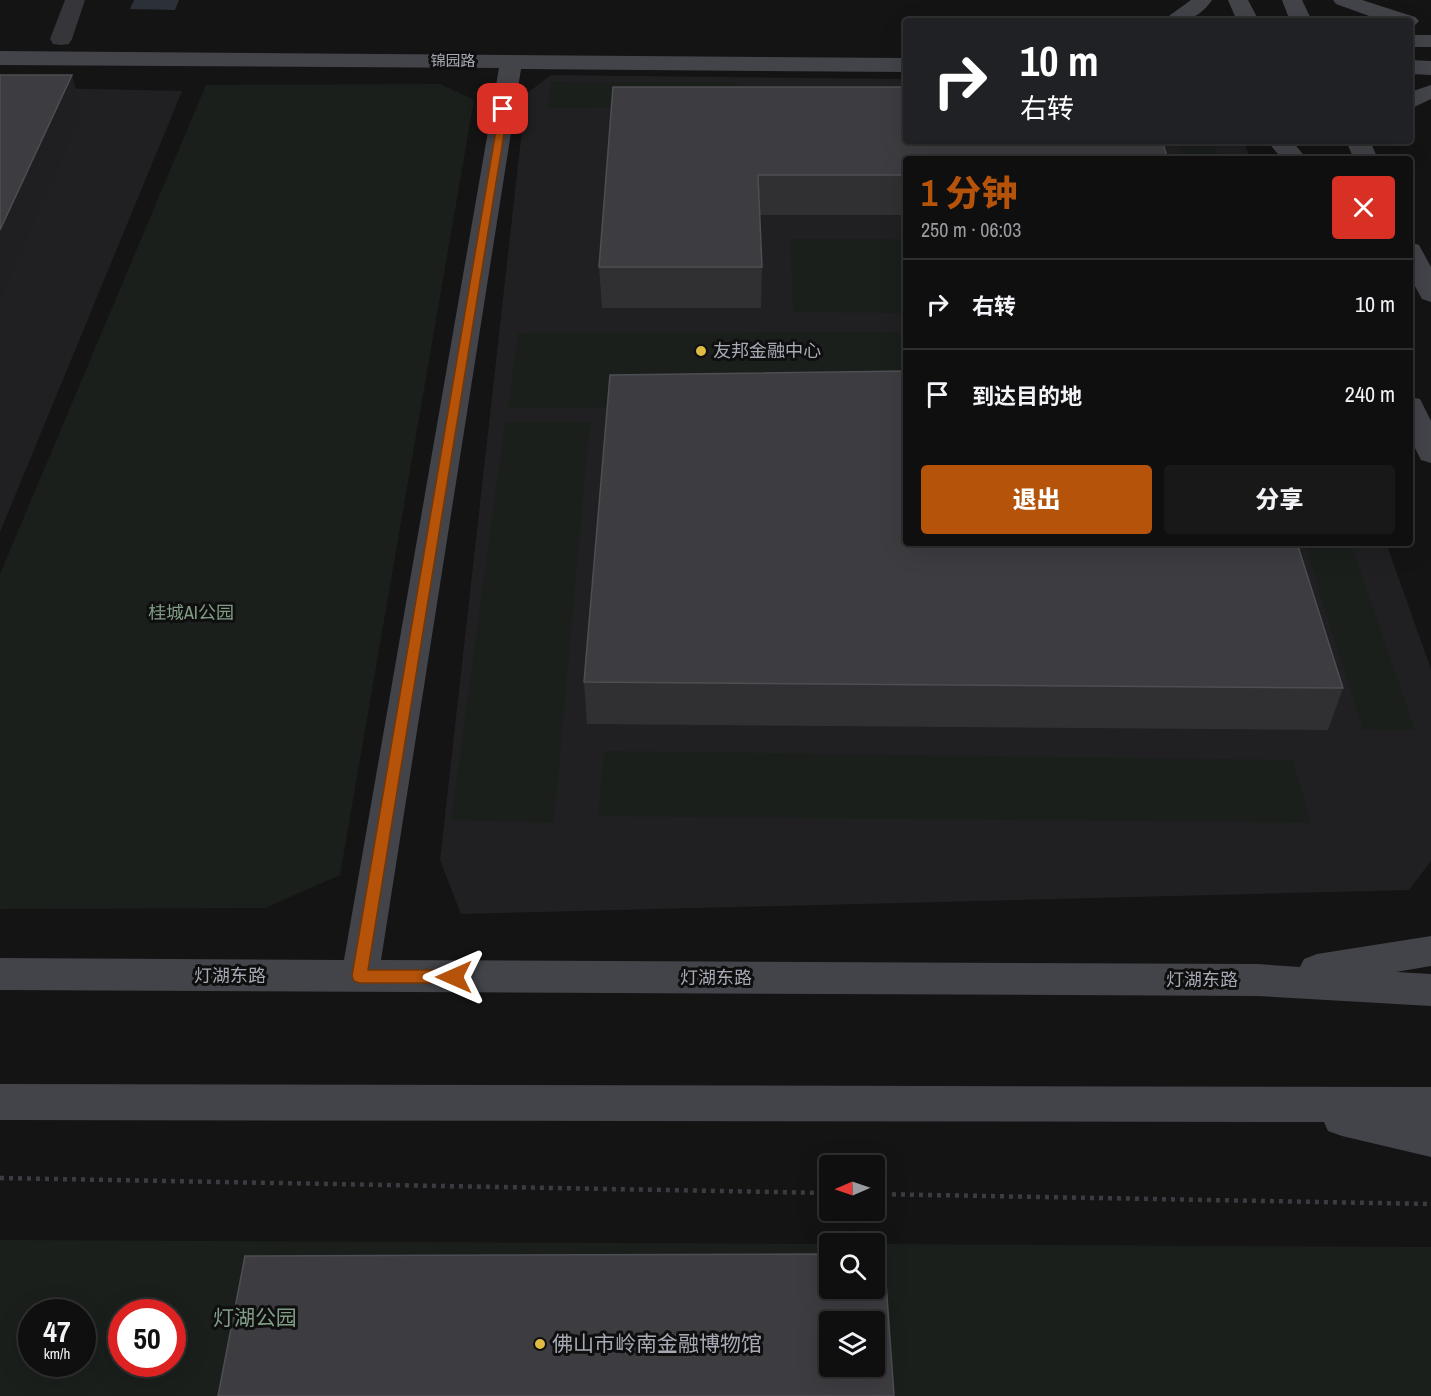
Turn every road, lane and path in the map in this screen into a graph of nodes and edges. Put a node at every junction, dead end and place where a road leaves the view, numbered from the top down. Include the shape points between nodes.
1 (75, 0) edge
2 (1202, 0) edge
3 (1239, 0) edge
4 (1292, 0) edge
5 (1343, 0) edge
6 (1179, 18) edge
7 (1247, 18) edge
8 (1301, 18) edge
9 (1396, 18) edge
10 (1413, 22) edge
11 (1431, 26) edge
12 (0, 38) edge
13 (61, 39) junction
14 (227, 39) dead end
15 (1413, 41) edge
16 (1431, 41) edge
17 (0, 58) edge
18 (511, 62) junction
19 (903, 65) edge
20 (1413, 68) edge
21 (1431, 68) edge
22 (1431, 92) edge
23 (1413, 100) edge
24 (1282, 144) edge
25 (1292, 156) edge
26 (1413, 256) edge
27 (1431, 294) edge
28 (1413, 412) edge
29 (1431, 454) edge
30 (1431, 951) edge
31 (0, 975) edge
32 (360, 976) junction
33 (1257, 980) junction
34 (1431, 990) edge
35 (0, 1102) edge
36 (1287, 1105) junction
37 (1431, 1105) edge
38 (1431, 1139) edge
39 (0, 1178) edge
40 (819, 1193) edge
41 (885, 1194) edge
42 (1431, 1204) edge

1 - 13 street
2 - 6 main road
3 - 7 main road
4 - 8 main road
5 - 9 main road
10 - 11 main road
12 - 13 main road
13 - 14 main road
15 - 16 main road
17 - 18 main road, 锦园路
18 - 19 main road, 锦园路
18 - 32 main road
20 - 21 main road
22 - 23 main road
24 - 25 main road
26 - 27 main road
28 - 29 main road
30 - 33 main road
31 - 32 main road, 灯湖东路
32 - 33 main road, 灯湖东路
33 - 34 main road, 灯湖东路
35 - 36 main road
36 - 37 main road
36 - 38 main road
39 - 40 path
41 - 42 path

